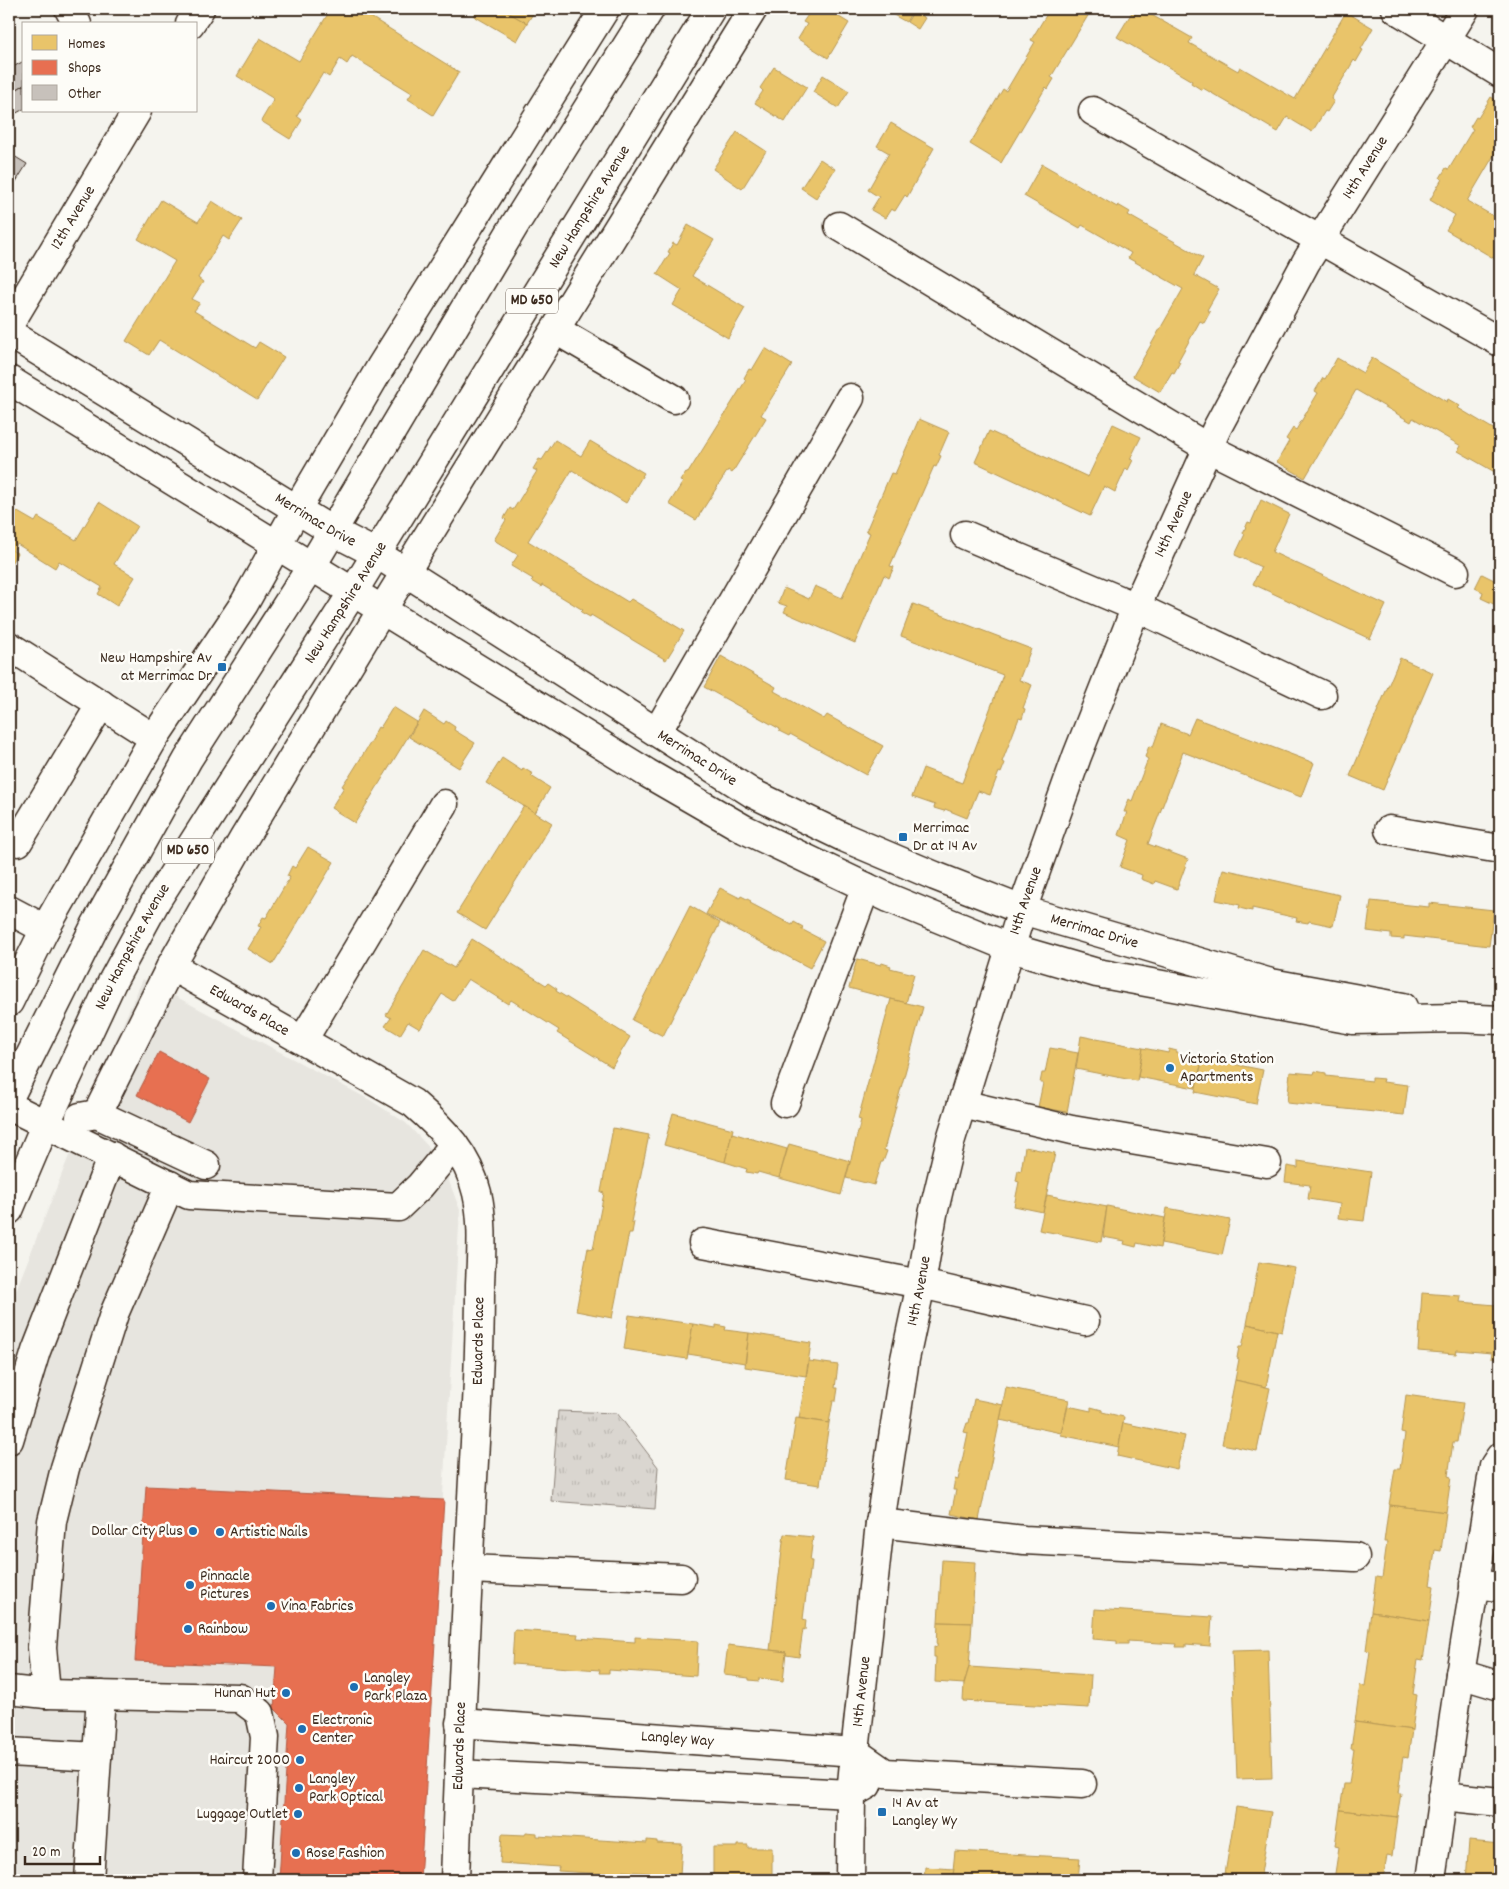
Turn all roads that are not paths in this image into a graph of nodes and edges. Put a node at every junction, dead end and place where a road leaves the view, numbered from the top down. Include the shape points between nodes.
1 (69, 9) edge
2 (200, 9) edge
3 (605, 9) edge
4 (650, 9) edge
5 (711, 9) edge
6 (753, 9) edge
7 (1396, 9) edge
8 (1465, 9) edge
9 (76, 22) edge
10 (191, 22) edge
11 (1446, 41) junction
12 (1500, 72) edge
13 (1093, 111) dead end
14 (132, 114) edge
15 (839, 226) dead end
16 (1320, 240) junction
17 (9, 325) edge
18 (556, 330) junction
19 (9, 333) edge
20 (1500, 342) edge
21 (9, 380) edge
22 (850, 398) dead end
23 (674, 399) dead end
24 (1208, 448) junction
25 (297, 509) junction
26 (332, 531) junction
27 (965, 535) dead end
28 (277, 546) junction
29 (377, 554) junction
30 (311, 567) junction
31 (406, 572) junction
32 (1455, 572) dead end
33 (353, 592) junction
34 (1136, 608) junction
35 (382, 610) junction
36 (9, 646) edge
37 (1322, 695) dead end
38 (101, 704) junction
39 (657, 732) junction
40 (154, 738) junction
41 (444, 804) dead end
42 (1389, 830) dead end
43 (18, 842) dead end
44 (1500, 849) edge
45 (866, 888) junction
46 (9, 910) edge
47 (1022, 910) junction
48 (45, 929) junction
49 (1010, 948) junction
50 (171, 966) junction
51 (9, 1002) edge
52 (1458, 1018) junction
53 (1500, 1020) edge
54 (303, 1040) junction
55 (9, 1098) edge
56 (785, 1103) dead end
57 (962, 1104) junction
58 (9, 1106) edge
59 (97, 1114) junction
60 (46, 1124) junction
61 (454, 1145) junction
62 (112, 1156) junction
63 (1266, 1163) dead end
64 (206, 1165) dead end
65 (170, 1185) junction
66 (9, 1210) edge
67 (703, 1243) dead end
68 (921, 1284) junction
69 (1085, 1321) dead end
70 (9, 1440) edge
71 (1500, 1457) edge
72 (880, 1523) junction
73 (1355, 1557) dead end
74 (468, 1569) junction
75 (681, 1578) dead end
76 (1487, 1586) edge
77 (1460, 1674) junction
78 (1500, 1686) edge
79 (9, 1690) edge
80 (46, 1694) junction
81 (101, 1695) junction
82 (460, 1723) junction
83 (9, 1752) edge
84 (855, 1752) junction
85 (97, 1757) junction
86 (459, 1774) junction
87 (885, 1774) junction
88 (1082, 1784) dead end
89 (851, 1794) junction
90 (1442, 1796) junction
91 (1500, 1802) edge
92 (89, 1880) edge
93 (257, 1880) edge
94 (455, 1880) edge
95 (850, 1880) edge
96 (1431, 1880) edge

1 - 9 street
2 - 10 street
3 - 25 street via 380,368
4 - 26 street, MD 650 via 514,226
5 - 29 street, New Hampshire Avenue / MD 650
6 - 18 street
7 - 11 street
8 - 11 street, 14th Avenue
11 - 12 street
11 - 16 street, 14th Avenue
13 - 16 street
14 - 17 street, 12th Avenue
15 - 24 street
16 - 20 street
16 - 24 street, 14th Avenue
18 - 23 street
18 - 31 street
19 - 25 street, Merrimac Drive
21 - 28 street, Merrimac Drive
22 - 39 street
24 - 32 street
24 - 34 street, 14th Avenue
25 - 26 street, Merrimac Drive
25 - 28 street
26 - 29 street, Merrimac Drive
26 - 30 street, MD 650
27 - 34 street
28 - 30 street, Merrimac Drive
28 - 40 street via 244,604
29 - 31 street, Merrimac Drive
29 - 33 street, New Hampshire Avenue / MD 650
30 - 33 street, Merrimac Drive
30 - 55 street, MD 650 via 188,759 96,924
31 - 35 street
31 - 39 street, Merrimac Drive
33 - 35 street, Merrimac Drive
33 - 60 street, New Hampshire Avenue / MD 650 via 156,901 112,982
34 - 37 street
34 - 47 street, 14th Avenue via 1077,756
35 - 45 street, Merrimac Drive via 684,794 744,828
35 - 50 street
36 - 38 street
38 - 40 street
38 - 43 street
39 - 47 street, Merrimac Drive via 752,793 843,837
40 - 48 street
41 - 54 street
42 - 44 street
45 - 49 street, Merrimac Drive
45 - 56 street
46 - 48 street
47 - 49 street, 14th Avenue
47 - 52 street, Merrimac Drive via 1271,983
48 - 51 street
49 - 52 street, Merrimac Drive via 1097,973 1353,1020
49 - 57 street, 14th Avenue
50 - 54 street, Edwards Place
50 - 59 street
52 - 53 street, Merrimac Drive
54 - 61 street, Edwards Place via 413,1103 438,1124
57 - 63 street via 1072,1130
57 - 68 street, 14th Avenue via 933,1214
58 - 60 street
59 - 60 street
59 - 64 street
60 - 62 street
60 - 66 street, New Hampshire Avenue / MD 650
61 - 65 street via 420,1186 398,1206 189,1195
61 - 74 street, Edwards Place via 472,1175 481,1215 479,1377
62 - 65 street
62 - 70 street via 36,1351
65 - 80 street via 114,1314 65,1468 52,1521 42,1647
67 - 68 street
68 - 69 street
68 - 72 street, 14th Avenue via 905,1359
71 - 76 street via 1494,1466
72 - 73 street via 1024,1540
72 - 84 street, 14th Avenue
74 - 75 street
74 - 82 street, Edwards Place
76 - 77 street
77 - 78 street
77 - 90 street
79 - 80 street
80 - 81 street
81 - 85 street
81 - 93 street via 240,1698 260,1713 265,1737
82 - 84 street, Langley Way
82 - 86 street, Edwards Place
83 - 85 street
84 - 87 street
84 - 89 street, 14th Avenue
85 - 92 street
86 - 89 street
86 - 94 street, Edwards Place
87 - 88 street
87 - 89 street
89 - 95 street, 14th Avenue
90 - 91 street
90 - 96 street

